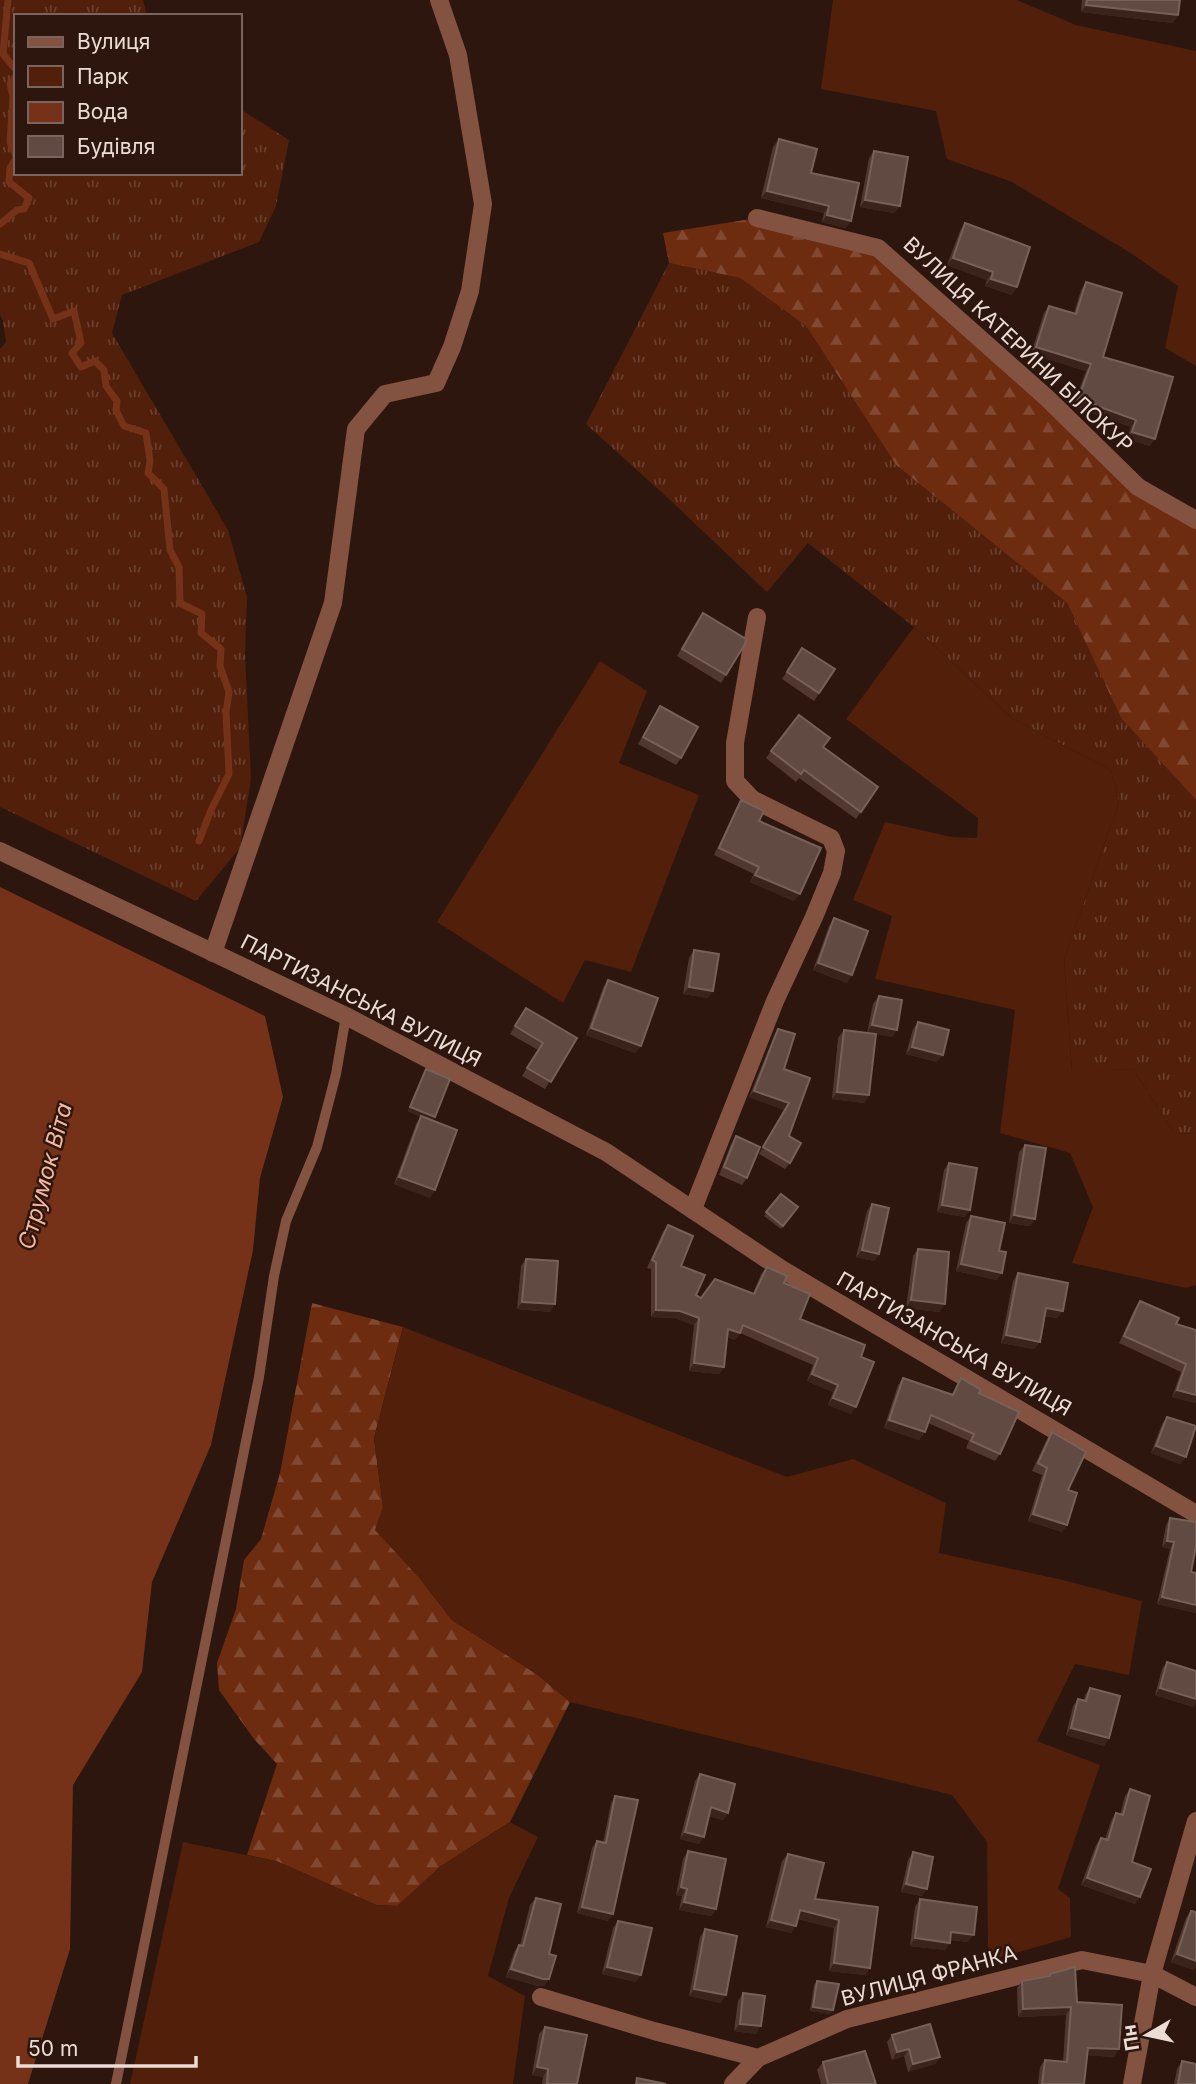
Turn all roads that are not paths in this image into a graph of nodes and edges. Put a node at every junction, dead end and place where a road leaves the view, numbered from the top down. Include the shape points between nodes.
1 (439, 0) edge
2 (757, 218) dead end
3 (1196, 520) edge
4 (757, 617) dead end
5 (0, 851) edge
6 (213, 953) junction
7 (345, 1016) junction
8 (693, 1209) junction
9 (1196, 1514) edge
10 (1196, 1821) edge
11 (1152, 1974) junction
12 (541, 1997) dead end
13 (1196, 1997) edge
14 (758, 2058) junction
15 (116, 2084) edge
16 (733, 2084) edge
17 (1132, 2084) edge

1 - 6 street via 458,55 483,204 470,291 436,383 385,394 356,429 333,603
2 - 3 street, ВУЛИЦЯ КАТЕРИНИ БІЛОКУР via 878,248 1047,398 1138,487
4 - 8 street via 734,743 735,781 752,799 831,838 836,852 832,873 775,1000
5 - 6 street, ПАРТИЗАНСЬКА ВУЛИЦЯ
6 - 7 street, ПАРТИЗАНСЬКА ВУЛИЦЯ
7 - 8 street, ПАРТИЗАНСЬКА ВУЛИЦЯ via 606,1152
7 - 15 lane via 317,1147 286,1220
8 - 9 street, ПАРТИЗАНСЬКА ВУЛИЦЯ via 783,1270
10 - 11 street
11 - 13 street, ВУЛИЦЯ ФРАНКА
11 - 14 street, ВУЛИЦЯ ФРАНКА via 1082,1960 846,2020
11 - 17 street
12 - 14 street
14 - 16 street, ВУЛИЦЯ ФРАНКА

